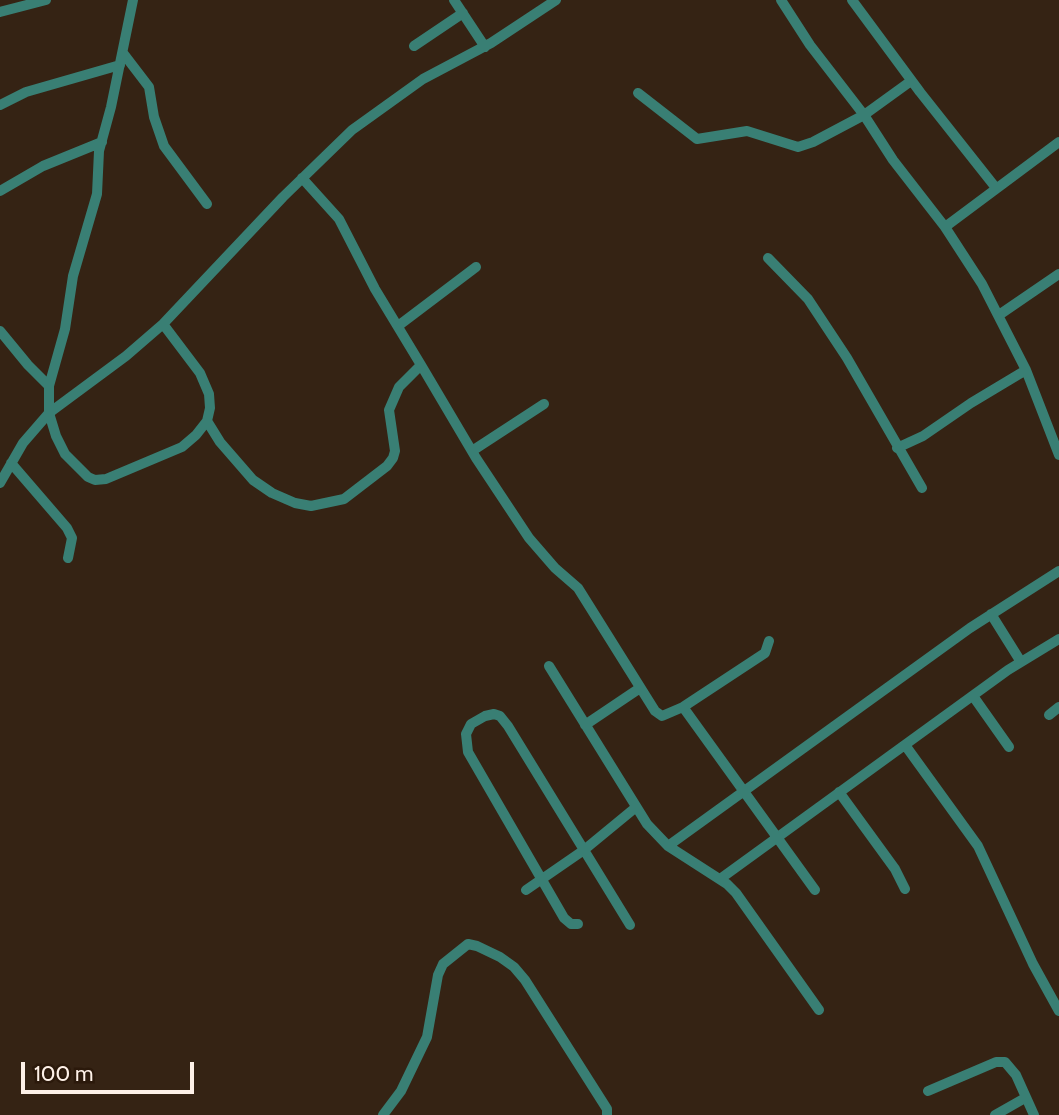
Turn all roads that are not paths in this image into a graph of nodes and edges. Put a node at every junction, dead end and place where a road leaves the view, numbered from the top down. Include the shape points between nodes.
1 (46, 0) edge
2 (133, 0) edge
3 (454, 0) edge
4 (556, 0) edge
5 (781, 0) edge
6 (852, 0) edge
7 (26, 2) edge
8 (0, 12) edge
9 (463, 13) junction
10 (414, 46) dead end
11 (485, 47) junction
12 (121, 59) junction
13 (911, 81) junction
14 (638, 93) dead end
15 (0, 105) edge
16 (864, 115) junction
17 (102, 142) junction
18 (1059, 142) edge
19 (302, 178) junction
20 (996, 188) junction
21 (0, 191) edge
22 (207, 204) dead end
23 (945, 227) junction
24 (768, 258) dead end
25 (477, 267) dead end
26 (1059, 274) edge
27 (999, 315) junction
28 (163, 324) junction
29 (398, 327) junction
30 (0, 331) edge
31 (421, 365) junction
32 (1026, 370) junction
33 (49, 386) junction
34 (544, 404) dead end
35 (49, 413) junction
36 (207, 421) junction
37 (897, 448) junction
38 (472, 451) junction
39 (1059, 455) edge
40 (11, 463) junction
41 (0, 483) edge
42 (922, 488) dead end
43 (68, 558) dead end
44 (1059, 571) edge
45 (991, 614) junction
46 (1059, 639) edge
47 (769, 640) dead end
48 (1021, 663) junction
49 (549, 666) dead end
50 (640, 688) junction
51 (973, 696) junction
52 (682, 707) junction
53 (1059, 707) edge
54 (1049, 715) dead end
55 (585, 726) junction
56 (905, 745) junction
57 (1009, 747) dead end
58 (743, 792) junction
59 (839, 792) junction
60 (635, 808) junction
61 (777, 837) junction
62 (668, 846) junction
63 (584, 850) junction
64 (719, 879) junction
65 (541, 880) junction
66 (905, 889) dead end
67 (526, 890) dead end
68 (815, 890) dead end
69 (578, 925) dead end
70 (630, 925) dead end
71 (819, 1010) dead end
72 (1059, 1011) edge
73 (928, 1091) dead end
74 (1025, 1098) junction
75 (383, 1115) edge
76 (607, 1115) edge
77 (995, 1115) edge
78 (1034, 1115) edge

1 - 7 street
2 - 12 street
3 - 9 street
4 - 11 street
5 - 16 street
6 - 13 street
7 - 8 street
9 - 10 street
9 - 11 street
11 - 19 street via 423,79 389,103 352,130
12 - 15 street
12 - 17 street
12 - 22 street via 141,74 149,87 163,146
13 - 16 street
13 - 20 street
14 - 16 street via 697,139 747,131 798,147
16 - 23 street
17 - 21 street via 43,166
17 - 33 street via 97,194
18 - 20 street
19 - 28 street
19 - 29 street via 339,219
20 - 23 street
23 - 27 street
24 - 37 street via 808,299
25 - 29 street
26 - 27 street
27 - 32 street
28 - 35 street
28 - 36 street via 200,373 209,394
29 - 31 street
30 - 33 street
31 - 36 street via 399,387 389,410 393,458 344,499 312,506 272,493 253,480
31 - 38 street
32 - 37 street
32 - 39 street
33 - 35 street
34 - 38 street
35 - 36 street via 65,454 95,480 181,447
35 - 40 street
37 - 42 street
38 - 50 street via 541,554 578,588
40 - 41 street
40 - 43 street via 67,528 72,538
44 - 45 street
45 - 48 street
45 - 58 street
46 - 48 street
47 - 52 street via 765,653
48 - 51 street
49 - 55 street
50 - 52 street via 662,716
50 - 55 street
51 - 56 street
51 - 57 street
52 - 58 street
53 - 54 street
55 - 60 street
56 - 59 street
56 - 72 street via 978,846
58 - 61 street
58 - 62 street
59 - 61 street
59 - 66 street
60 - 62 street
60 - 63 street
61 - 64 street
61 - 68 street
62 - 64 street
63 - 65 street
63 - 65 street via 500,716 485,716 471,724 466,734 468,752
63 - 70 street
64 - 71 street via 747,907
65 - 67 street
65 - 69 street via 564,918
73 - 74 street via 1005,1062
74 - 77 street
74 - 78 street
75 - 76 street via 401,1091 427,1037 443,964 468,944 500,957 525,980

